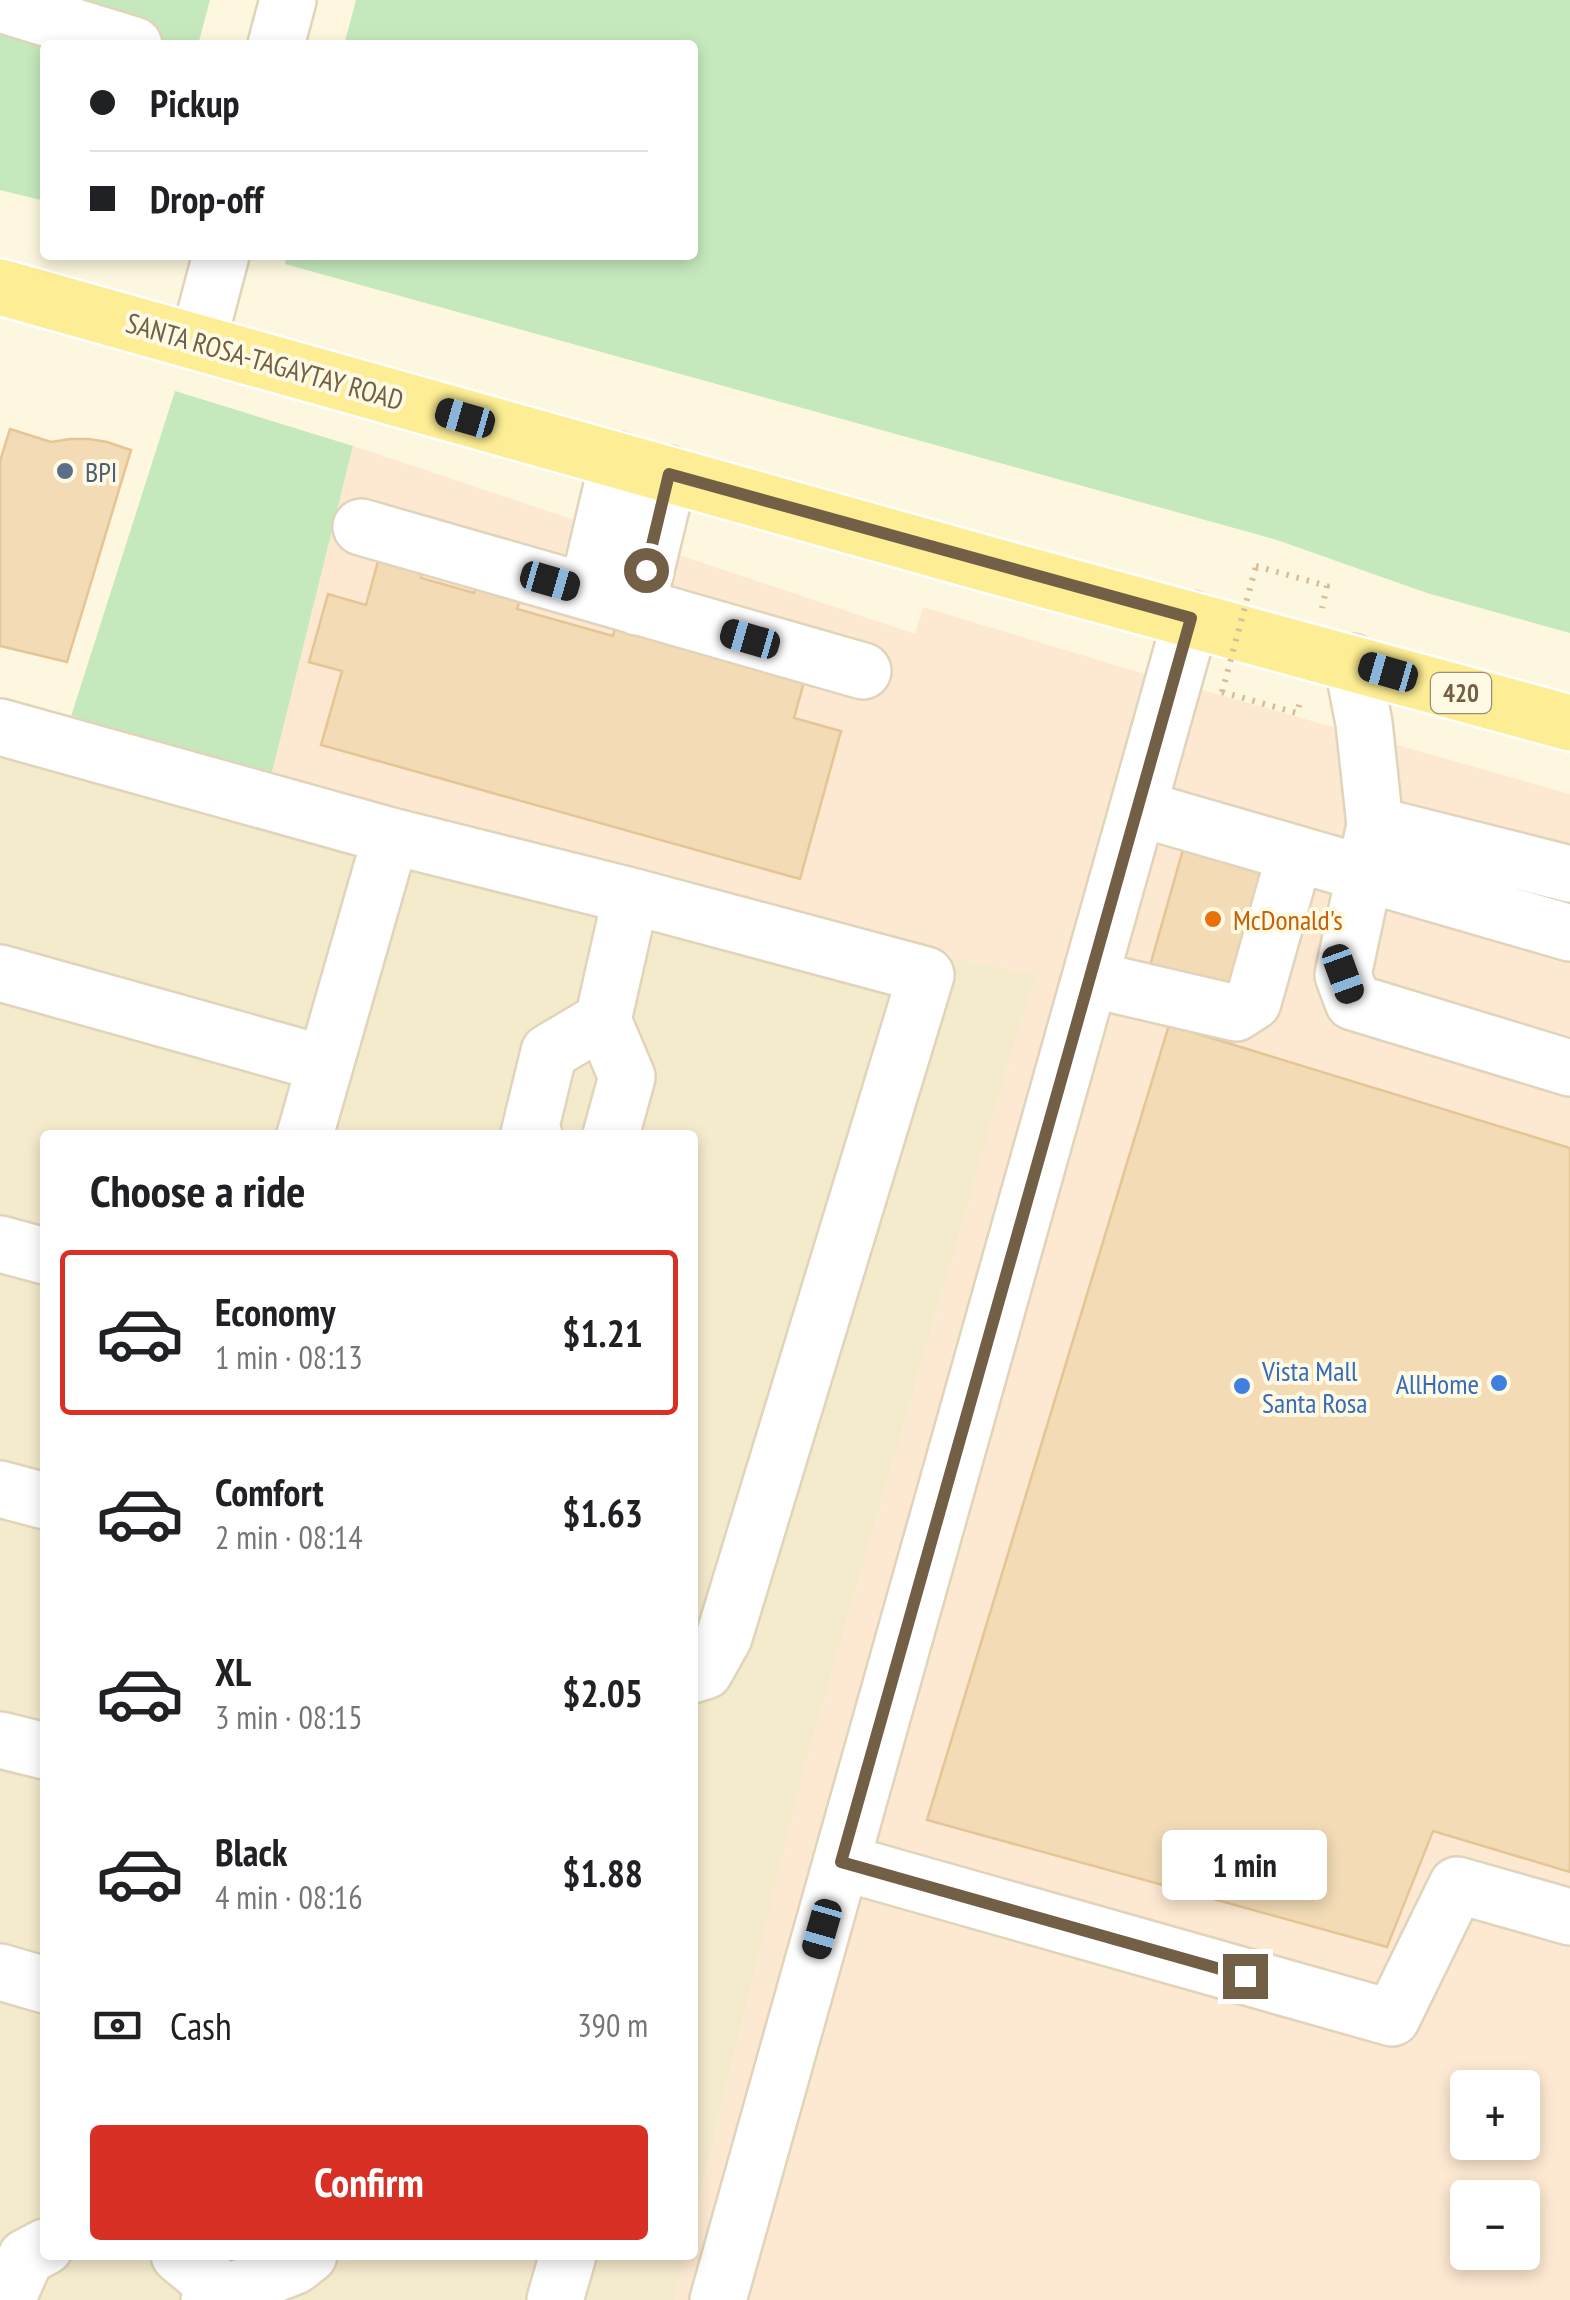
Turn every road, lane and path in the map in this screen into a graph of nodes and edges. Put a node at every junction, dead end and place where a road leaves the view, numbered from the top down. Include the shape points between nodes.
1 (288, 0) edge
2 (0, 4) edge
3 (118, 40) edge
4 (277, 40) edge
5 (220, 260) edge
6 (0, 287) edge
7 (198, 342) junction
8 (644, 467) junction
9 (361, 528) dead end
10 (1327, 586) dead end
11 (612, 599) junction
12 (1191, 618) junction
13 (1352, 662) junction
14 (864, 671) dead end
15 (1297, 712) dead end
16 (1570, 723) edge
17 (2, 735) edge
18 (1138, 808) junction
19 (391, 836) junction
20 (1370, 850) junction
21 (1296, 854) junction
22 (1570, 874) edge
23 (630, 896) junction
24 (1570, 933) edge
25 (0, 973) edge
26 (1090, 979) junction
27 (603, 1020) junction
28 (325, 1064) junction
29 (1570, 1068) edge
30 (306, 1130) edge
31 (530, 1130) edge
32 (611, 1130) edge
33 (0, 1244) edge
34 (40, 1255) edge
35 (0, 1489) edge
36 (40, 1500) edge
37 (699, 1673) edge
38 (0, 1740) edge
39 (40, 1750) edge
40 (841, 1862) junction
41 (1570, 1917) edge
42 (0, 1972) edge
43 (40, 1983) edge
44 (40, 2250) edge
45 (184, 2260) edge
46 (302, 2260) edge
47 (566, 2260) edge
48 (218, 2297) edge
49 (7, 2300) edge
50 (554, 2300) edge
51 (718, 2300) edge

1 - 4 street
2 - 3 street
5 - 7 street
6 - 7 main road, SANTA ROSA-TAGAYTAY ROAD / 420
7 - 8 main road, SANTA ROSA-TAGAYTAY ROAD / 420
8 - 11 street
8 - 12 main road, SANTA ROSA-TAGAYTAY ROAD / 420
9 - 11 street
10 - 15 path, bridge via 1256,566 1222,692
11 - 14 street
12 - 13 main road, SANTA ROSA-TAGAYTAY ROAD / 420
12 - 18 street
13 - 16 main road, SANTA ROSA-TAGAYTAY ROAD / 420
13 - 20 street via 1364,723
17 - 19 street
18 - 21 street
18 - 26 street
19 - 23 street
19 - 28 street
20 - 21 street
20 - 22 street
20 - 24 street
20 - 29 street via 1343,974 1353,1002
21 - 26 street via 1254,1002 1236,1013
23 - 27 street
23 - 37 street via 926,974 724,1636
25 - 28 street
26 - 40 street
27 - 31 street via 549,1052
27 - 32 street via 627,1077
28 - 30 street
33 - 34 street
35 - 36 street
38 - 39 street
40 - 41 street via 1392,2018 1456,1885
40 - 51 street
42 - 43 street
44 - 49 street via 26,2257
45 - 48 street
46 - 48 street
47 - 50 street

